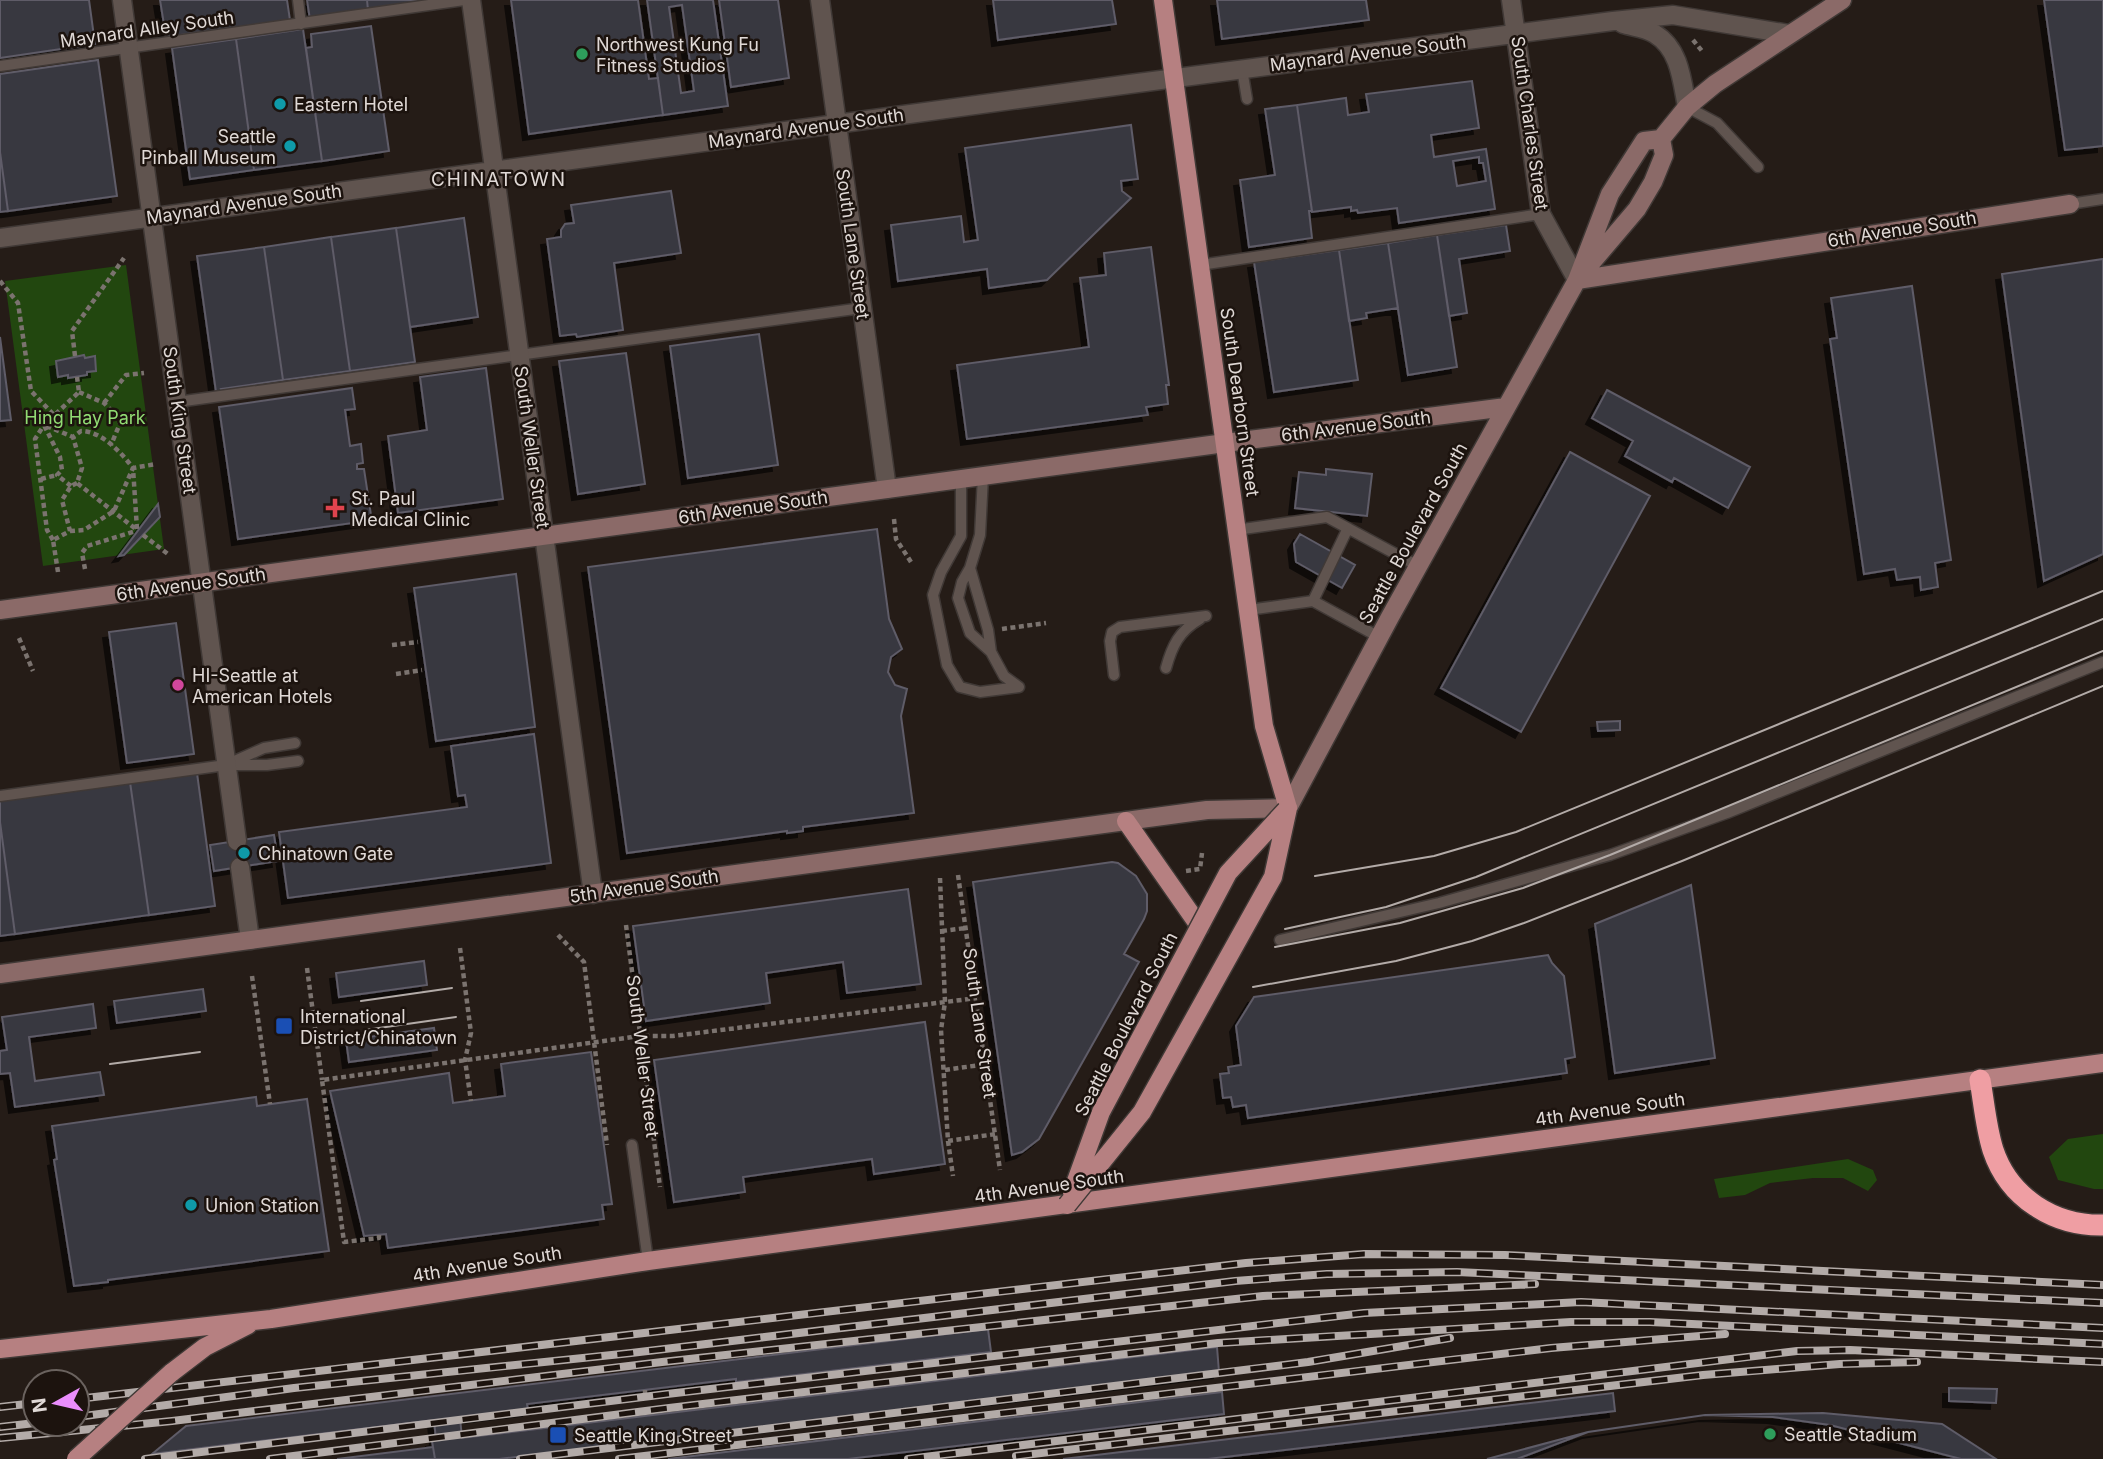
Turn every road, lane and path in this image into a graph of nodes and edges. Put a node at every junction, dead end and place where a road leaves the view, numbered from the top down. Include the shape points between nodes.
1 (122, 0) edge
2 (298, 0) edge
3 (464, 0) edge
4 (471, 0) edge
5 (820, 0) edge
6 (1163, 0) edge
7 (1511, 0) edge
8 (1842, 0) edge
9 (1613, 21) junction
10 (301, 24) junction
11 (1517, 34) junction
12 (1789, 34) junction
13 (129, 48) junction
14 (0, 66) edge
15 (1242, 69) junction
16 (1174, 78) junction
17 (1247, 99) dead end
18 (1687, 107) junction
19 (837, 124) junction
20 (1661, 139) junction
21 (1758, 167) dead end
22 (494, 170) junction
23 (2103, 199) edge
24 (2070, 204) joint
25 (1541, 214) junction
26 (152, 217) junction
27 (0, 238) edge
28 (124, 258) dead end
29 (1200, 265) junction
30 (1577, 280) junction
31 (0, 281) edge
32 (862, 308) junction
33 (519, 355) junction
34 (75, 356) dead end
35 (144, 373) dead end
36 (77, 377) dead end
37 (79, 392) junction
38 (177, 402) junction
39 (104, 403) junction
40 (1506, 407) junction
41 (54, 415) junction
42 (44, 425) junction
43 (73, 438) junction
44 (1225, 443) junction
45 (111, 445) junction
46 (156, 464) dead end
47 (133, 468) junction
48 (57, 475) junction
49 (983, 476) junction
50 (41, 479) junction
51 (961, 480) junction
52 (77, 483) junction
53 (71, 486) junction
54 (887, 489) junction
55 (114, 511) junction
56 (894, 519) dead end
57 (1348, 528) junction
58 (137, 530) junction
59 (1236, 530) junction
60 (70, 531) junction
61 (142, 535) dead end
62 (544, 536) junction
63 (53, 540) junction
64 (168, 554) dead end
65 (911, 562) dead end
66 (1418, 566) junction
67 (970, 568) junction
68 (85, 569) dead end
69 (58, 572) dead end
70 (202, 582) junction
71 (1313, 601) junction
72 (0, 610) edge
73 (1248, 610) junction
74 (1046, 623) dead end
75 (996, 629) dead end
76 (1379, 637) junction
77 (19, 638) dead end
78 (418, 642) dead end
79 (392, 645) dead end
80 (991, 652) junction
81 (2103, 662) edge
82 (1166, 668) dead end
83 (422, 670) dead end
84 (33, 671) dead end
85 (396, 674) dead end
86 (1114, 675) dead end
87 (295, 743) dead end
88 (298, 761) dead end
89 (226, 765) junction
90 (0, 796) edge
91 (1288, 808) junction
92 (1126, 821) junction
93 (237, 841) dead end
94 (1202, 853) dead end
95 (240, 867) dead end
96 (1184, 872) dead end
97 (958, 875) dead end
98 (940, 878) dead end
99 (593, 894) junction
100 (626, 925) dead end
101 (1200, 927) junction
102 (966, 928) junction
103 (942, 931) junction
104 (558, 935) dead end
105 (250, 940) junction
106 (1280, 940) dead end
107 (460, 948) dead end
108 (307, 968) dead end
109 (0, 974) edge
110 (252, 976) dead end
111 (977, 998) junction
112 (945, 1002) junction
113 (640, 1036) junction
114 (594, 1044) junction
115 (465, 1060) junction
116 (2103, 1063) edge
117 (987, 1064) junction
118 (945, 1070) junction
119 (322, 1080) junction
120 (1980, 1080) junction
121 (471, 1101) dead end
122 (270, 1104) dead end
123 (996, 1134) junction
124 (948, 1141) junction
125 (607, 1145) dead end
126 (632, 1145) dead end
127 (1000, 1170) dead end
128 (953, 1176) dead end
129 (660, 1187) dead end
130 (1067, 1205) junction
131 (2103, 1225) edge
132 (379, 1235) dead end
133 (648, 1261) junction
134 (271, 1319) junction
135 (0, 1349) edge
136 (76, 1459) edge

1 - 13 street, South King Street
2 - 10 lane
3 - 10 lane, Maynard Alley South
4 - 22 street, South Weller Street
5 - 19 street, South Lane Street
6 - 16 main road, South Dearborn Street
7 - 11 street, South Charles Street
8 - 12 main road
9 - 11 street, Maynard Avenue South
9 - 12 street, Maynard Avenue South via 1673,15
9 - 18 street, Maynard Avenue South via 1654,33 1672,49
10 - 13 lane, Maynard Alley South
11 - 15 street, Maynard Avenue South
11 - 25 street, South Charles Street
12 - 18 main road
13 - 14 lane, Maynard Alley South
13 - 26 street, South King Street
15 - 16 street, Maynard Avenue South
15 - 17 lane
16 - 19 street, Maynard Avenue South
16 - 29 main road, South Dearborn Street
18 - 20 main road
18 - 21 lane via 1717,123
19 - 22 street, Maynard Avenue South
19 - 32 street, South Lane Street
20 - 30 main road via 1664,155 1637,209
20 - 30 main road via 1644,141 1609,194
22 - 26 street, Maynard Avenue South
22 - 33 street, South Weller Street
23 - 24 lane, 6th Avenue South
24 - 30 main road, 6th Avenue South
25 - 29 lane
25 - 30 street, South Charles Street
26 - 27 street, Maynard Avenue South
26 - 38 street, South King Street
28 - 34 path via 72,331
29 - 44 main road, South Dearborn Street
30 - 40 main road, Seattle Boulevard South
31 - 41 path via 18,303 31,391
32 - 33 lane
32 - 54 street, South Lane Street
33 - 38 lane
33 - 62 street, South Weller Street
35 - 39 path via 126,375
36 - 37 path
37 - 39 path
37 - 41 path
38 - 70 street, South King Street
39 - 45 path via 121,421
40 - 44 main road, 6th Avenue South
40 - 66 main road, Seattle Boulevard South
41 - 42 path
42 - 43 path
42 - 48 path via 60,457 62,470
42 - 50 path via 35,439
43 - 45 path via 81,431 92,431
43 - 52 path via 82,468
44 - 49 main road, 6th Avenue South
44 - 59 main road, South Dearborn Street
45 - 47 path
46 - 47 path
47 - 55 path
47 - 58 path
48 - 50 path
48 - 53 path
49 - 51 main road, 6th Avenue South
49 - 67 lane via 980,535
50 - 63 path via 47,530
51 - 54 main road, 6th Avenue South
51 - 80 lane via 961,536 941,572 934,603 947,665 960,687 980,692 1019,687 1004,676
52 - 53 path
52 - 55 path
53 - 60 path via 62,500
54 - 62 main road, 6th Avenue South
55 - 58 path
55 - 60 path via 84,530
56 - 65 path via 896,539
57 - 59 lane via 1327,517
57 - 66 lane
57 - 71 lane
58 - 68 path via 87,546 82,553
59 - 73 main road, South Dearborn Street
60 - 63 path
61 - 64 path
62 - 70 main road, 6th Avenue South
62 - 99 street, South Weller Street
63 - 69 path
66 - 76 main road, Seattle Boulevard South
67 - 80 lane
67 - 80 lane via 958,598 970,633
70 - 72 main road, 6th Avenue South
70 - 89 street, South King Street
71 - 73 lane
71 - 76 lane
73 - 91 main road, South Dearborn Street via 1264,726
74 - 75 path
76 - 91 main road, Seattle Boulevard South
77 - 84 path
78 - 79 path
81 - 106 lane via 1727,813 1610,855 1439,903
82 - 86 lane via 1172,646 1186,628 1206,616 1120,627 1112,632
83 - 85 path
87 - 89 lane via 264,748
88 - 89 lane
89 - 90 lane
89 - 93 street, South King Street
91 - 92 main road, 5th Avenue South via 1207,810
91 - 101 main road, Seattle Boulevard South, bridge via 1228,873
91 - 130 main road, Seattle Boulevard South, bridge via 1273,877 1142,1112
92 - 99 main road, 5th Avenue South
92 - 101 main road
94 - 96 path via 1200,869
95 - 105 street
97 - 102 path, South Lane Street
98 - 103 path, South Lane Street
99 - 105 main road, 5th Avenue South
100 - 113 path, South Weller Street
101 - 130 main road, Seattle Boulevard South, bridge via 1101,1112
102 - 103 path
102 - 111 path, South Lane Street
103 - 112 path, South Lane Street
104 - 114 path via 584,962
105 - 109 main road, 5th Avenue South
107 - 115 path via 471,1033
108 - 119 path
110 - 122 path
111 - 112 path
111 - 117 path, South Lane Street
112 - 113 path via 673,1036
112 - 118 path, South Lane Street via 941,1030
113 - 114 path
113 - 129 path, South Weller Street
114 - 115 path
114 - 125 path
115 - 119 path
115 - 121 path
116 - 120 main road, 4th Avenue South
117 - 118 path
117 - 123 path, South Lane Street
118 - 124 path, South Lane Street
119 - 132 path via 344,1242
120 - 130 main road, 4th Avenue South
120 - 131 highway via 1993,1151 2010,1183 2052,1216
123 - 124 path
123 - 127 path, South Lane Street
124 - 128 path, South Lane Street
126 - 133 lane, South Weller Street
130 - 133 main road, 4th Avenue South
133 - 134 main road, 4th Avenue South
134 - 135 main road, 4th Avenue South
134 - 136 main road, bridge via 205,1347

